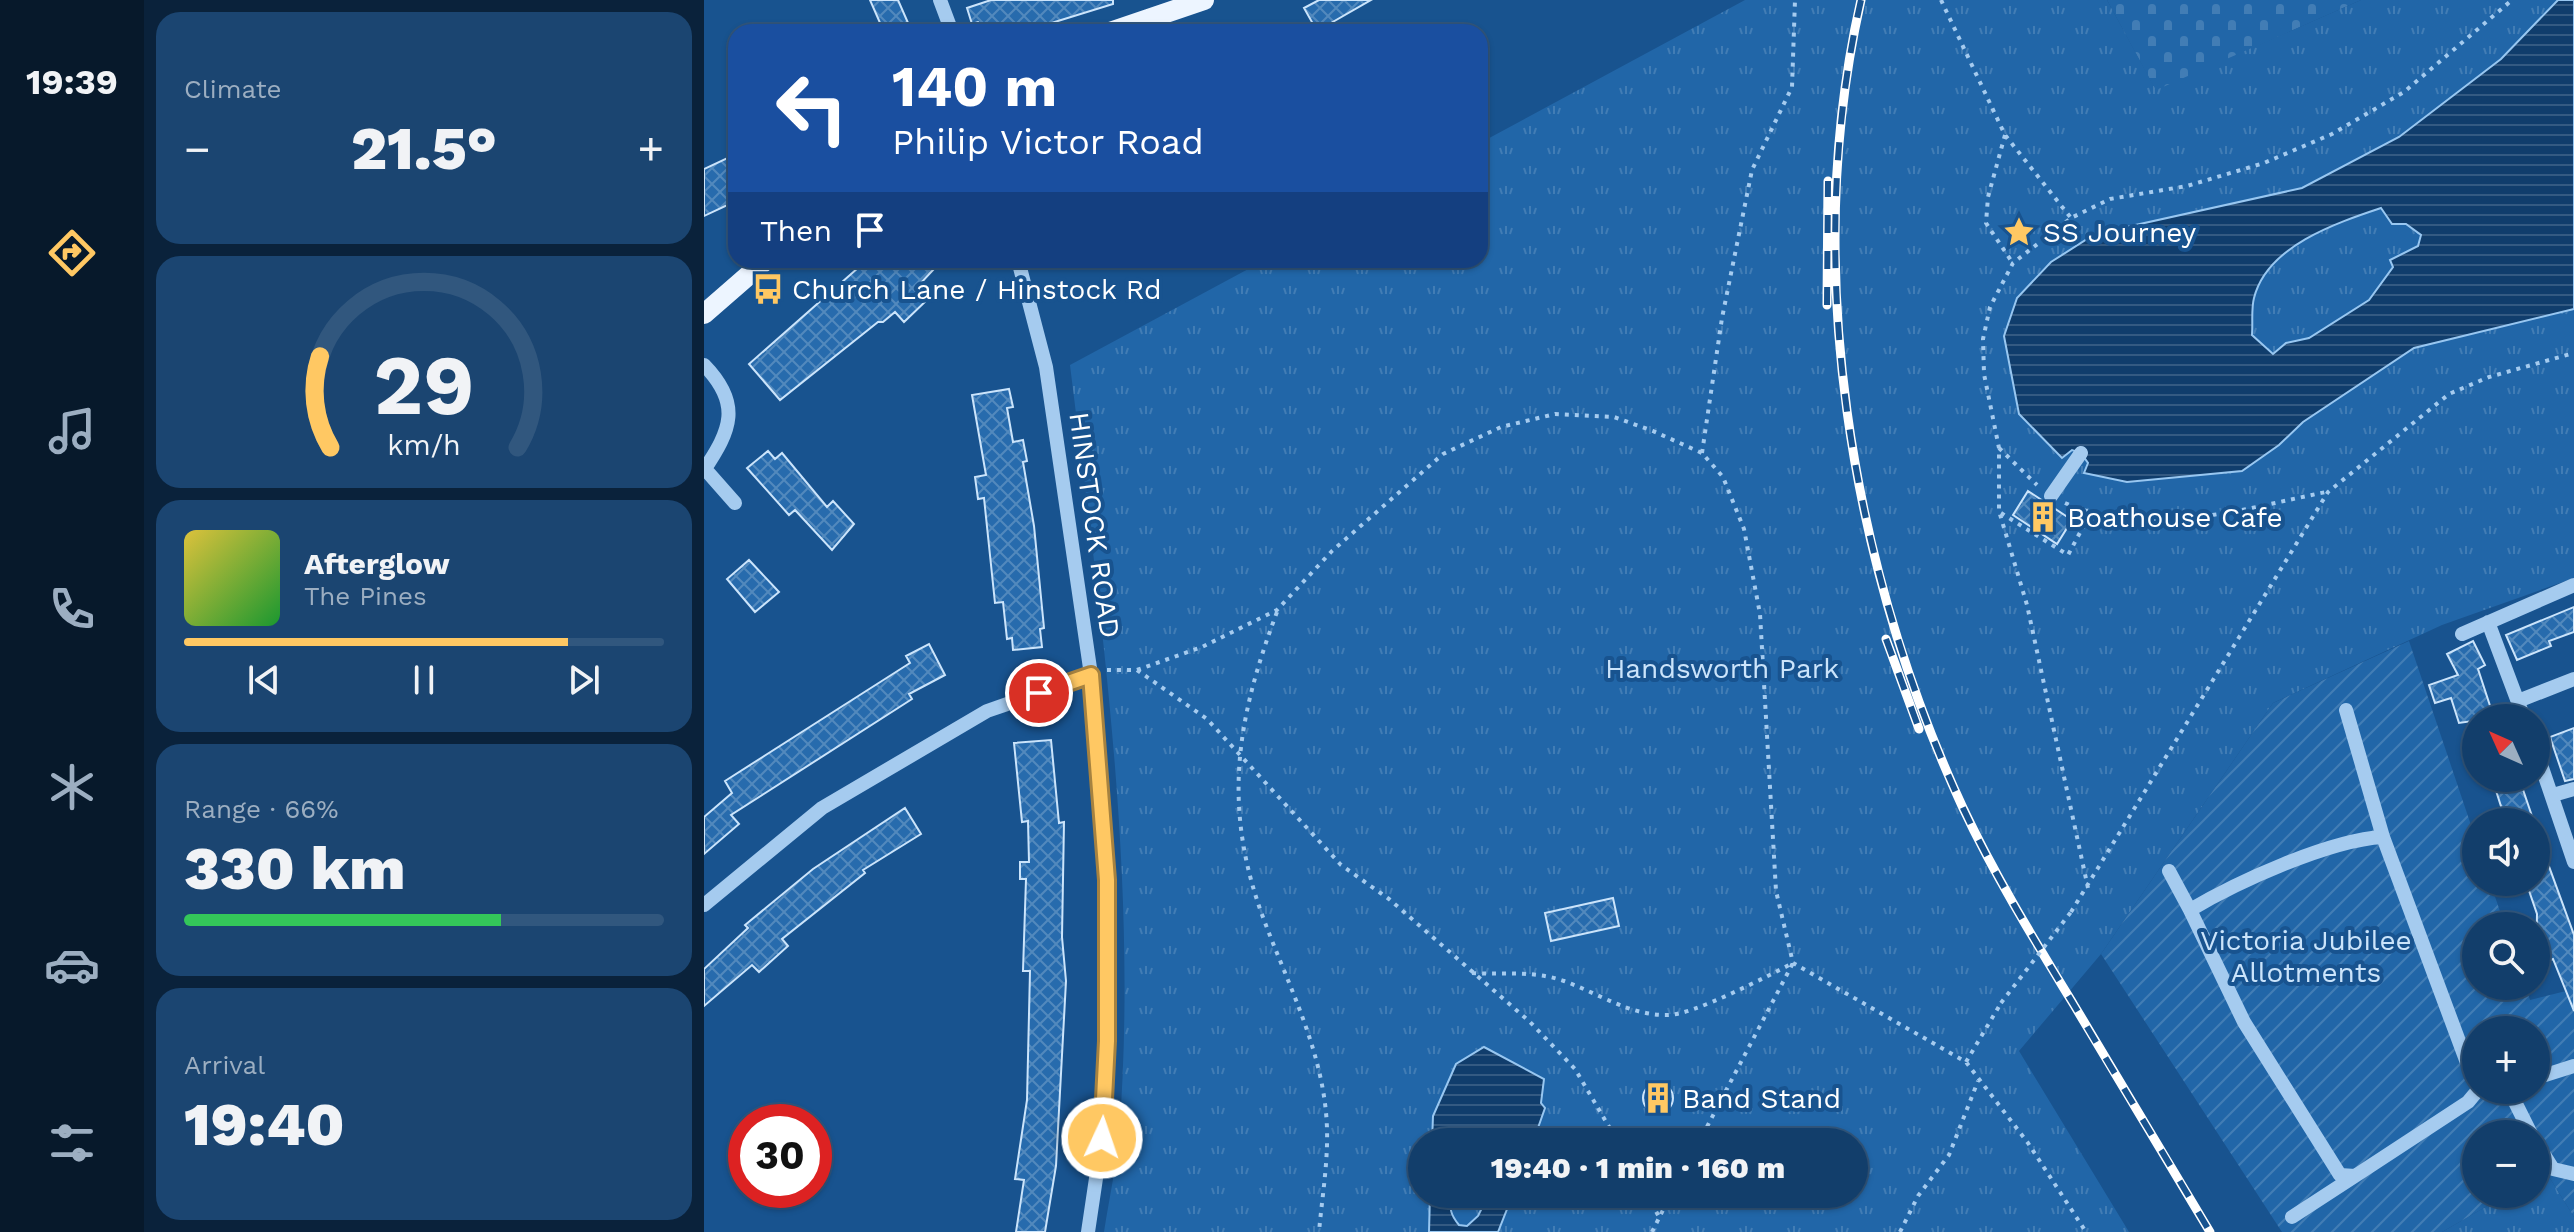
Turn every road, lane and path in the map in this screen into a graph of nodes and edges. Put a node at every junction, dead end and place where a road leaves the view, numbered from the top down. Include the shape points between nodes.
1 (940, 0) edge
2 (1204, 0) edge
3 (1795, 0) edge
4 (1941, 0) edge
5 (2512, 0) edge
6 (949, 24) edge
7 (1134, 24) edge
8 (2005, 135) junction
9 (2071, 218) junction
10 (2013, 263) junction
11 (757, 268) edge
12 (1020, 268) edge
13 (704, 314) edge
14 (2574, 353) edge
15 (704, 365) edge
16 (1999, 448) junction
17 (1702, 453) junction
18 (2081, 453) dead end
19 (705, 470) edge
20 (2328, 492) junction
21 (2051, 496) junction
22 (735, 503) dead end
23 (1999, 511) junction
24 (2090, 514) junction
25 (2574, 585) edge
26 (1277, 610) junction
27 (2488, 622) junction
28 (2462, 634) dead end
29 (1137, 670) junction
30 (1091, 675) junction
31 (2574, 679) edge
32 (2518, 701) junction
33 (2519, 704) edge
34 (2346, 710) dead end
35 (1240, 751) junction
36 (2550, 787) edge
37 (2574, 789) edge
38 (2553, 795) junction
39 (2383, 837) junction
40 (2574, 862) edge
41 (2169, 871) dead end
42 (2088, 888) junction
43 (704, 905) edge
44 (2190, 910) junction
45 (1793, 963) junction
46 (1470, 972) junction
47 (2462, 1050) edge
48 (1966, 1062) junction
49 (2574, 1066) edge
50 (2550, 1074) edge
51 (1978, 1081) junction
52 (2465, 1104) edge
53 (1610, 1128) edge
54 (1706, 1128) edge
55 (2550, 1164) edge
56 (2574, 1174) edge
57 (2355, 1176) junction
58 (1654, 1208) edge
59 (1664, 1208) edge
60 (1659, 1217) junction
61 (2292, 1217) dead end
62 (1088, 1232) edge
63 (1319, 1232) edge
64 (1652, 1232) edge
65 (1900, 1232) edge
66 (2086, 1232) edge

1 - 6 street
2 - 7 main road
3 - 17 path via 1792,87 1752,170
4 - 8 path
5 - 9 path via 2404,92 2332,134 2264,163 2187,186 2110,199
8 - 9 path
8 - 10 path via 1986,223
9 - 10 path
10 - 16 path via 1990,307 1983,339 1984,374
11 - 13 main road
12 - 30 street, HINSTOCK ROAD via 1046,367
14 - 20 path via 2449,394
15 - 19 street via 729,402 728,432
16 - 21 path
16 - 23 path
17 - 26 path via 1614,417 1555,414 1501,427 1443,454 1332,551
17 - 45 path via 1723,477 1744,529 1760,614 1776,891
18 - 21 street
19 - 22 street
20 - 24 path via 2166,521
20 - 42 path
21 - 24 path
23 - 24 path via 2068,555
23 - 42 path via 2027,605
25 - 27 street
26 - 29 path via 1202,647
26 - 35 path via 1246,702
27 - 28 street
27 - 32 street
29 - 30 path
29 - 35 path via 1180,697
30 - 43 street via 987,711 822,808
30 - 62 street, HINSTOCK ROAD via 1107,880 1107,1041 1102,1138
31 - 32 street
32 - 33 street
34 - 39 street
35 - 46 path via 1341,865 1389,899
35 - 63 path via 1245,859 1314,1051 1327,1128
36 - 38 street
37 - 38 street
38 - 40 street
39 - 44 street via 2282,866
39 - 47 street
41 - 44 street
42 - 48 path, bridge via 2001,1003
44 - 57 street via 2244,1022 2340,1175
45 - 46 path via 1670,1015 1628,1009 1528,972
45 - 48 path
45 - 54 path
46 - 53 path via 1575,1069
48 - 51 path
49 - 50 street
51 - 65 path via 1949,1155 1918,1196
51 - 66 path via 2028,1143
52 - 57 street
55 - 56 street
57 - 61 street
58 - 60 path
59 - 60 path
60 - 64 path

